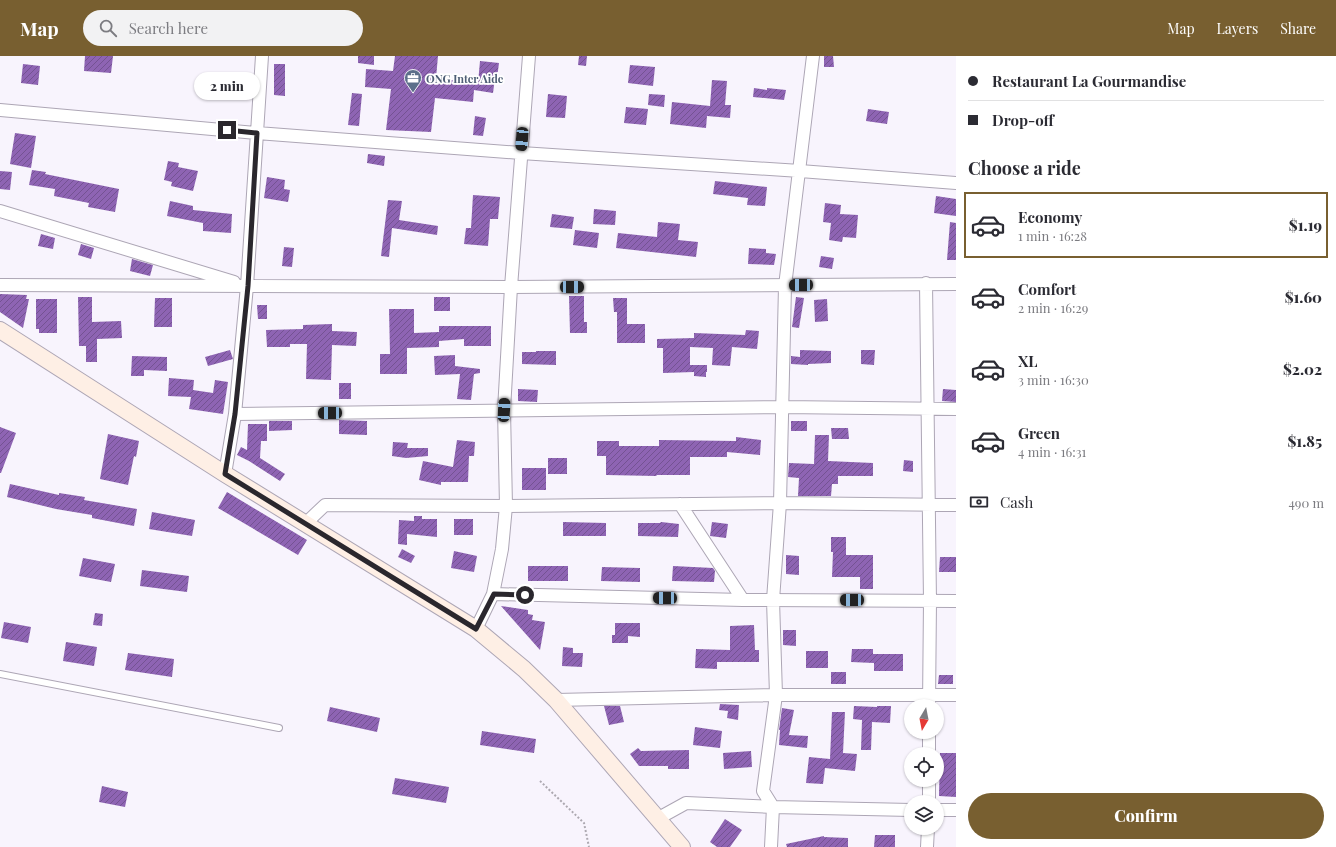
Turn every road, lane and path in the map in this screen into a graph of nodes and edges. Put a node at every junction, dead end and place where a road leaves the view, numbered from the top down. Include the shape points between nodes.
1 (262, 56) edge
2 (529, 56) edge
3 (814, 56) edge
4 (0, 110) edge
5 (257, 133) junction
6 (521, 153) junction
7 (800, 171) junction
8 (956, 184) edge
9 (0, 211) edge
10 (926, 283) junction
11 (956, 284) edge
12 (0, 285) edge
13 (248, 286) junction
14 (785, 286) junction
15 (511, 287) junction
16 (0, 330) edge
17 (782, 407) junction
18 (928, 409) junction
19 (956, 409) edge
20 (504, 410) junction
21 (235, 414) junction
22 (225, 474) junction
23 (780, 503) junction
24 (680, 504) junction
25 (929, 505) junction
26 (956, 505) edge
27 (506, 506) junction
28 (304, 524) junction
29 (494, 594) junction
30 (743, 600) junction
31 (773, 600) junction
32 (930, 601) junction
33 (956, 601) edge
34 (476, 629) junction
35 (0, 674) edge
36 (956, 695) edge
37 (776, 696) junction
38 (929, 699) edge
39 (938, 699) edge
40 (556, 700) junction
41 (904, 700) edge
42 (279, 728) dead end
43 (540, 781) dead end
44 (773, 807) junction
45 (904, 810) edge
46 (944, 810) edge
47 (956, 810) edge
48 (657, 819) junction
49 (928, 835) edge
50 (589, 847) edge
51 (682, 847) edge
52 (771, 847) edge
53 (927, 847) edge

1 - 5 street
2 - 6 street
3 - 7 street
4 - 5 street
5 - 6 street
5 - 13 street
6 - 7 street
6 - 15 street
7 - 8 street
7 - 14 street
9 - 13 street
10 - 11 street
10 - 14 street
10 - 18 street
12 - 13 street
13 - 15 street
13 - 21 street
14 - 15 street
14 - 17 street
15 - 20 street
16 - 22 main road
17 - 18 street
17 - 20 street
17 - 23 street
18 - 19 street
18 - 25 street
20 - 21 street
20 - 27 street
21 - 22 street
22 - 28 main road
23 - 24 street
23 - 25 street
23 - 31 street
24 - 27 street
24 - 30 street
25 - 26 street
25 - 32 street
27 - 28 street via 325,505
27 - 29 street
28 - 34 main road
29 - 30 street
29 - 34 street
30 - 31 street
31 - 32 street
31 - 37 street
32 - 33 street
32 - 38 street
34 - 40 main road
35 - 42 lane
36 - 39 street
37 - 40 street
37 - 41 street
37 - 44 street via 763,791
40 - 48 main road
43 - 50 path via 584,823
44 - 45 street
44 - 48 street via 686,803
44 - 52 street
46 - 47 street
48 - 51 main road
49 - 53 street

